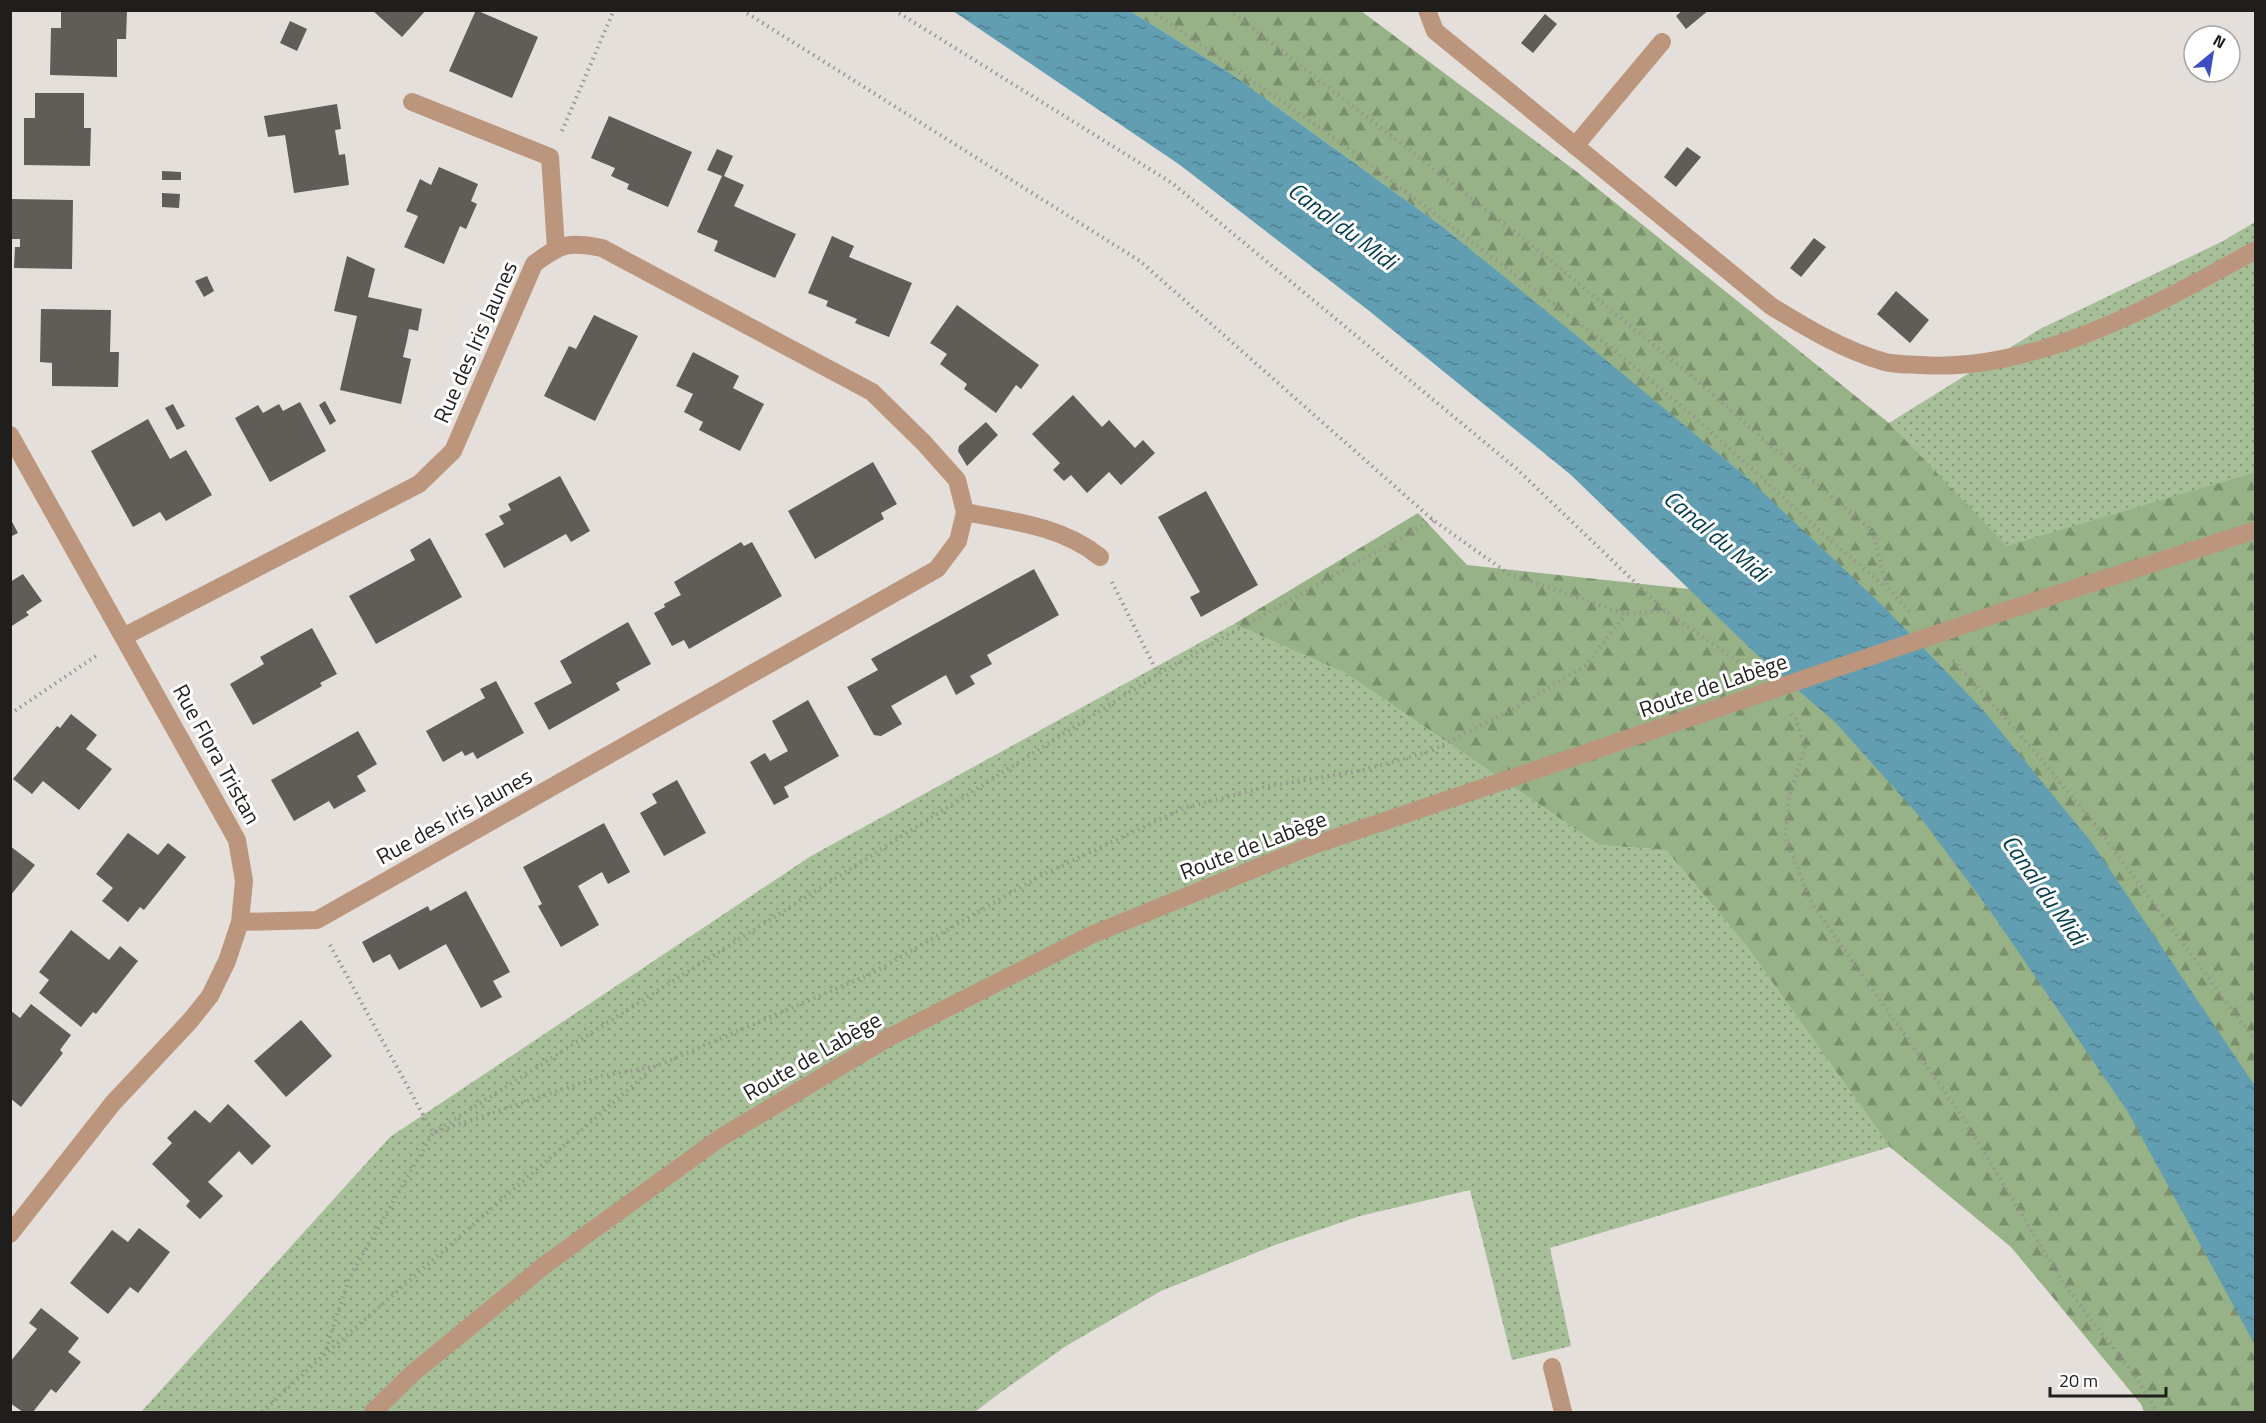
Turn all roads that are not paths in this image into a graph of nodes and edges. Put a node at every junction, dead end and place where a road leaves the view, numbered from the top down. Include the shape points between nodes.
1 (1427, 10) edge
2 (1662, 42) dead end
3 (412, 102) dead end
4 (1575, 146) junction
5 (556, 248) junction
6 (2256, 250) edge
7 (10, 435) edge
8 (965, 512) junction
9 (2256, 530) edge
10 (1100, 557) road end
11 (125, 636) junction
12 (240, 922) junction
13 (10, 1234) edge
14 (1551, 1367) dead end
15 (373, 1413) edge
16 (1563, 1413) edge

1 - 4 street via 1435,31
2 - 4 street
3 - 5 street via 550,157
4 - 6 street via 1771,306 1826,340 1886,362 1951,367 2031,352 2113,324
5 - 8 street, Rue des Iris Jaunes via 578,243 602,248 872,392 957,480
5 - 11 street, Rue des Iris Jaunes via 534,264 453,451 420,484
7 - 11 street, Rue Flora Tristan
8 - 10 street via 1046,528
8 - 12 street, Rue des Iris Jaunes via 958,541 937,569 317,920
9 - 15 street, Route de Labège via 1311,846 1091,935 888,1038 720,1138 546,1264 413,1373
11 - 12 street, Rue Flora Tristan via 237,840 244,881
12 - 13 street, Rue Flora Tristan via 210,996 113,1103
14 - 16 street

